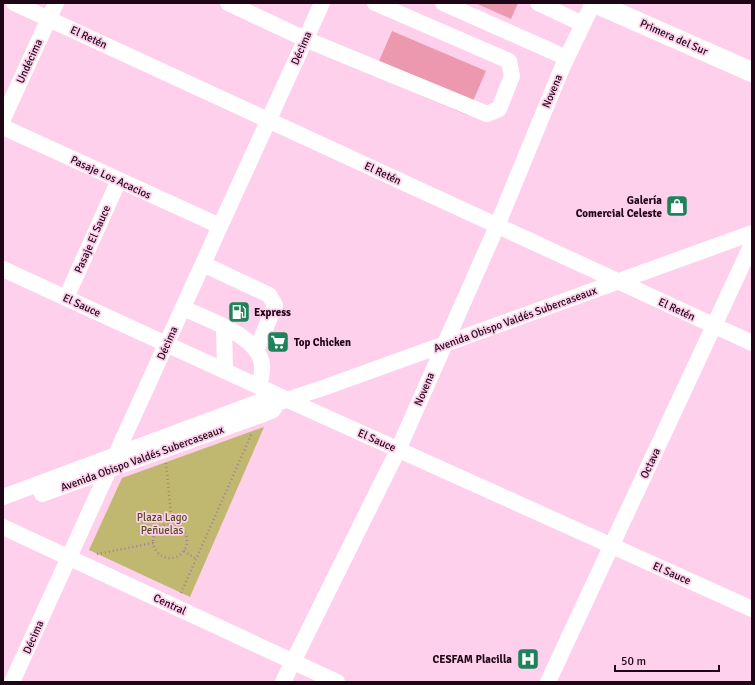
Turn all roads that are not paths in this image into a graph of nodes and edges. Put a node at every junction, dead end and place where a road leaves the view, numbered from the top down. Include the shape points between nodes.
1 (14, 3) edge
2 (56, 3) edge
3 (228, 3) edge
4 (322, 3) edge
5 (375, 3) edge
6 (443, 3) edge
7 (538, 3) edge
8 (594, 3) edge
9 (49, 19) junction
10 (583, 24) junction
11 (305, 39) junction
12 (567, 58) junction
13 (752, 72) edge
14 (3, 119) edge
15 (268, 120) junction
16 (3, 127) edge
17 (119, 180) junction
18 (220, 226) junction
19 (497, 226) junction
20 (752, 233) edge
21 (752, 244) edge
22 (203, 264) junction
23 (3, 269) edge
24 (618, 282) junction
25 (66, 298) junction
26 (182, 308) junction
27 (714, 326) junction
28 (224, 328) junction
29 (752, 343) edge
30 (166, 344) junction
31 (442, 346) junction
32 (256, 349) junction
33 (225, 371) junction
34 (260, 387) junction
35 (282, 401) junction
36 (398, 450) junction
37 (117, 455) junction
38 (110, 470) junction
39 (3, 497) edge
40 (3, 507) edge
41 (3, 527) edge
42 (612, 546) junction
43 (69, 557) junction
44 (752, 609) edge
45 (293, 662) junction
46 (12, 682) edge
47 (283, 682) edge
48 (337, 682) edge
49 (548, 682) edge

1 - 9 street, El Retén
2 - 9 street, Undécima
3 - 11 street
4 - 11 street, Décima
5 - 11 street via 509,61 512,76 499,109 487,114
6 - 12 street
7 - 10 street
8 - 10 street, Novena
8 - 13 main road, Primera del Sur
9 - 14 street, Undécima
9 - 15 street, El Retén
10 - 12 street, Novena
11 - 15 street, Décima
12 - 19 street, Novena
15 - 18 street, Décima
15 - 19 street, El Retén
16 - 17 street, Pasaje Los Acacios
17 - 18 street, Pasaje Los Acacios
17 - 25 street, Pasaje El Sauce
18 - 22 street, Décima
19 - 24 street, El Retén
19 - 31 street, Novena
20 - 24 street, Avenida Obispo Valdés Subercaseaux
21 - 27 street, Octava
22 - 26 street, Décima
22 - 32 street via 272,298 275,305
23 - 25 street, El Sauce
24 - 27 street, El Retén
24 - 31 street, Avenida Obispo Valdés Subercaseaux
25 - 30 street, El Sauce
26 - 28 street
26 - 30 street, Décima
27 - 29 street, El Retén
27 - 42 street, Octava
28 - 32 street via 242,336
28 - 33 street
30 - 33 street, El Sauce
30 - 37 street, Décima
31 - 35 street, Avenida Obispo Valdés Subercaseaux
31 - 36 street, Novena
32 - 34 street via 263,365
33 - 34 street, El Sauce
34 - 35 street, El Sauce
35 - 36 street, El Sauce
35 - 37 street, Avenida Obispo Valdés Subercaseaux via 267,399
35 - 38 street, Avenida Obispo Valdés Subercaseaux via 273,410
36 - 42 street, El Sauce
36 - 45 street, Novena
37 - 38 street, Décima
37 - 39 street, Avenida Obispo Valdés Subercaseaux
38 - 40 street, Avenida Obispo Valdés Subercaseaux
38 - 43 street, Décima
41 - 43 street, Central
42 - 44 street, El Sauce
42 - 49 street, Octava
43 - 45 street, Central
43 - 46 street, Décima
45 - 47 street, Novena
45 - 48 street, Central

